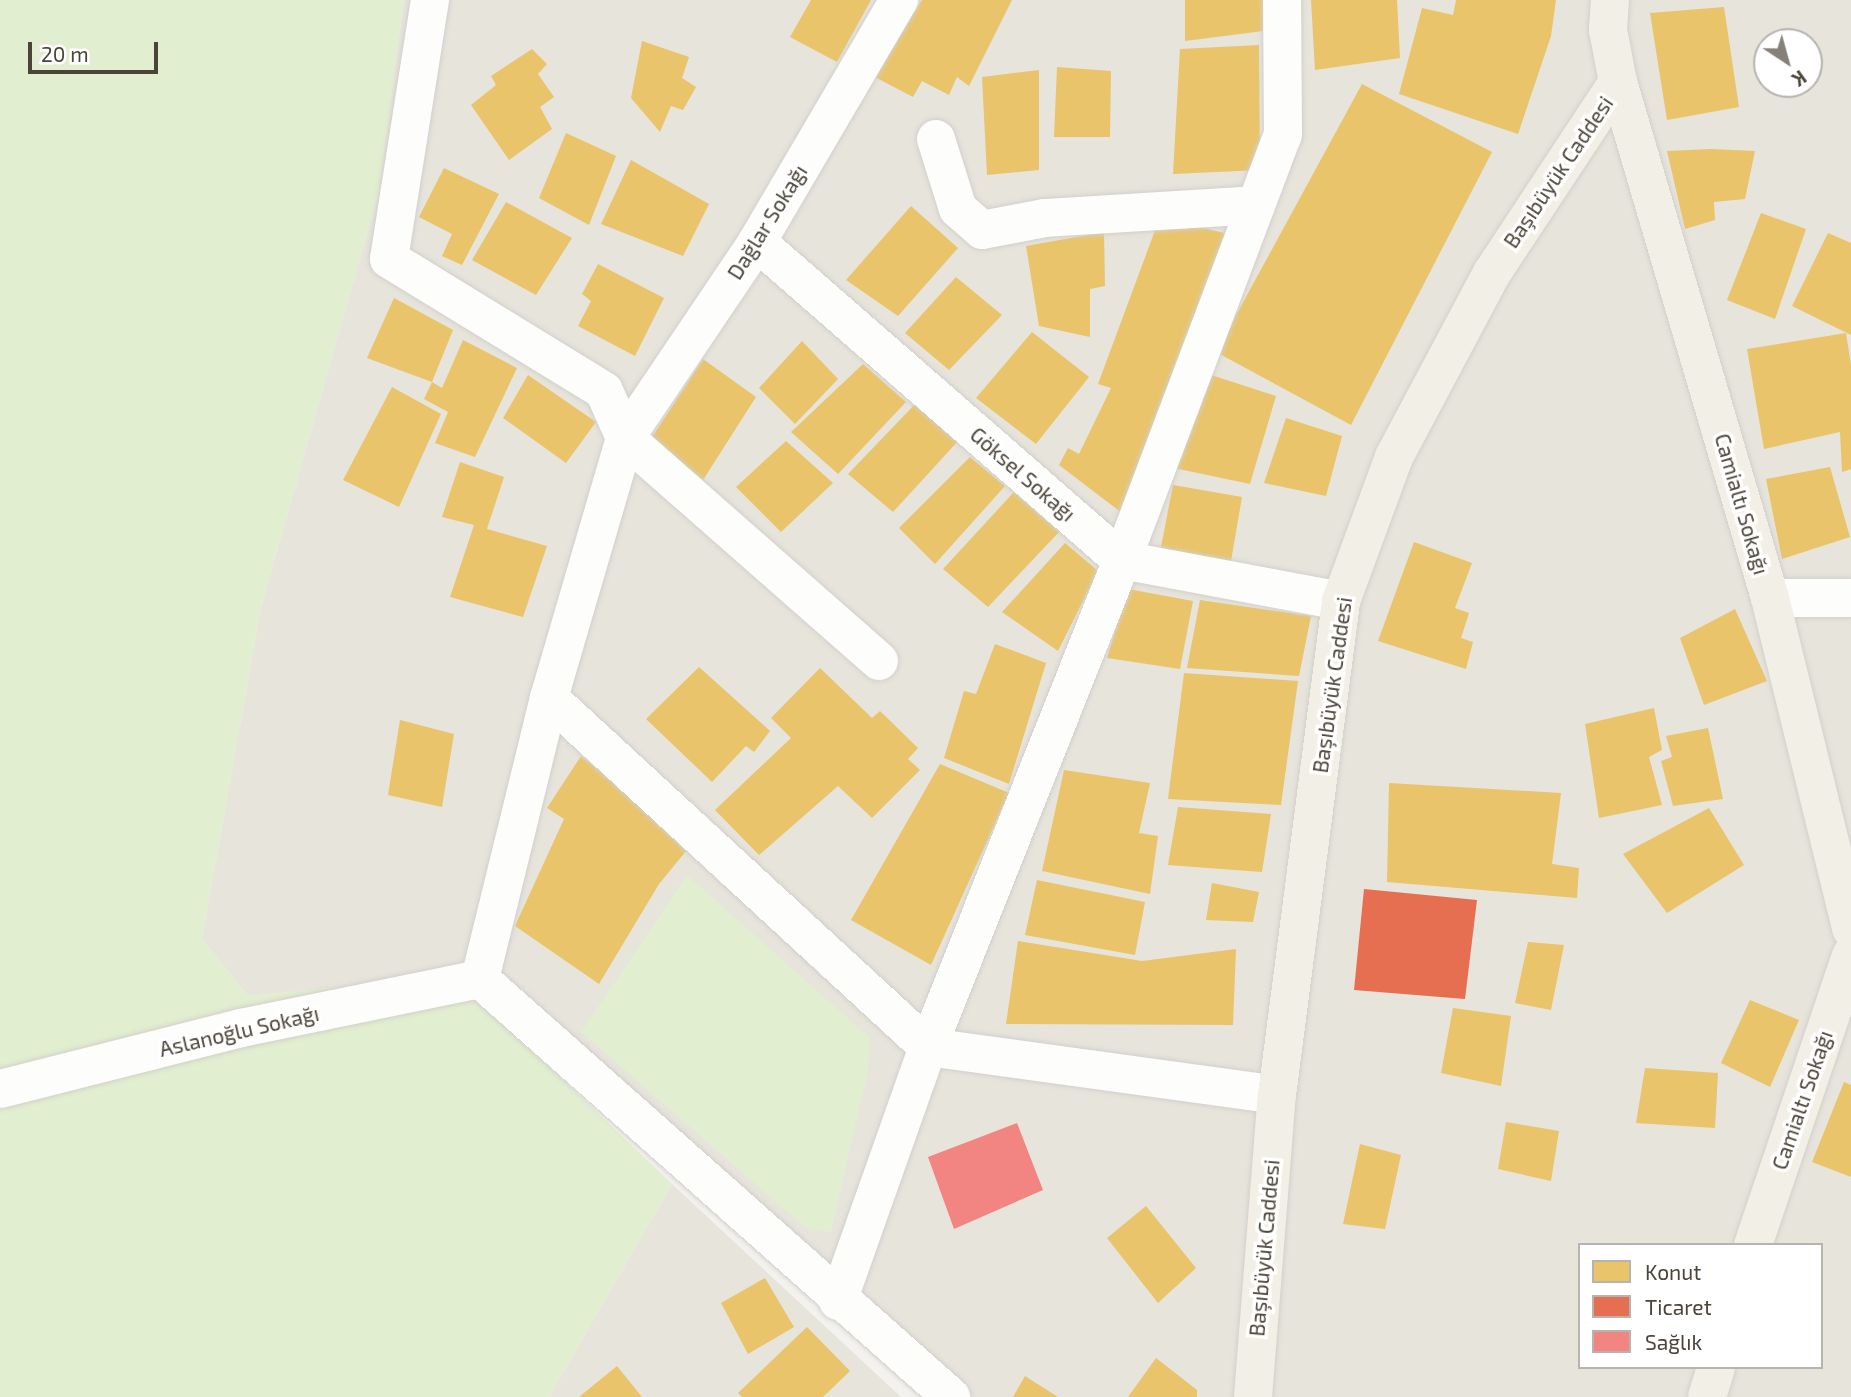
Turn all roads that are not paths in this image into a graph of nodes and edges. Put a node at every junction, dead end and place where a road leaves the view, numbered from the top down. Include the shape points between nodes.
1 (430, 0) edge
2 (899, 0) edge
3 (1282, 0) edge
4 (1610, 0) edge
5 (1618, 82) junction
6 (936, 139) dead end
7 (1256, 205) junction
8 (757, 242) junction
9 (625, 438) junction
10 (1122, 560) junction
11 (1770, 598) junction
12 (1851, 598) edge
13 (1341, 601) junction
14 (879, 661) dead end
15 (549, 698) junction
16 (1851, 929) edge
17 (1851, 955) edge
18 (480, 979) junction
19 (928, 1047) junction
20 (0, 1088) edge
21 (1276, 1095) junction
22 (1754, 1243) edge
23 (838, 1301) junction
24 (1715, 1369) edge
25 (951, 1397) edge
26 (1252, 1397) edge
27 (1707, 1397) edge

1 - 9 street via 389,259 604,391
2 - 8 street, Dağlar Sokağı
3 - 7 street via 1283,135
4 - 5 main road, Başıbüyük Caddesi via 1608,30
5 - 11 main road, Camialtı Sokağı
5 - 13 main road, Başıbüyük Caddesi via 1492,272 1394,457
6 - 7 street via 958,209 982,230 1045,218
7 - 10 street
8 - 9 street, Dağlar Sokağı
8 - 10 street, Göksel Sokağı
9 - 14 street
9 - 15 street, Dağlar Sokağı
10 - 13 street
10 - 19 street
11 - 12 street
11 - 16 main road, Camialtı Sokağı
13 - 21 main road, Başıbüyük Caddesi
15 - 18 street, Dağlar Sokağı
15 - 19 street
17 - 22 main road, Camialtı Sokağı
18 - 20 street, Aslanoğlu Sokağı via 241,1028
18 - 23 street
19 - 21 street
19 - 23 street
21 - 26 main road, Başıbüyük Caddesi
23 - 25 street
24 - 27 main road

